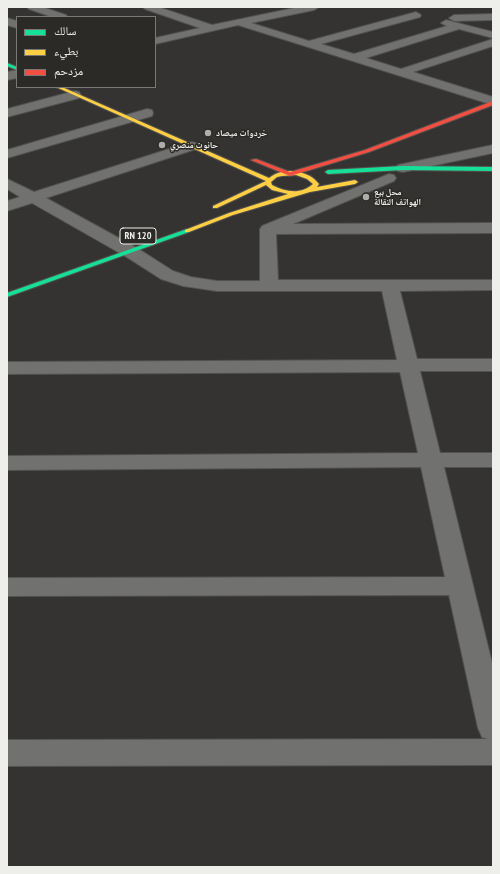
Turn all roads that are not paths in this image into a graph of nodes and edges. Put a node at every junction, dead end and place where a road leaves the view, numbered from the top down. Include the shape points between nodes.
1 (32, 7) edge
2 (148, 7) edge
3 (254, 7) edge
4 (314, 7) edge
5 (450, 7) edge
6 (298, 8) edge
7 (396, 9) dead end
8 (277, 14) junction
9 (416, 15) junction
10 (59, 16) edge
11 (493, 17) edge
12 (427, 18) dead end
13 (440, 20) dead end
14 (238, 22) junction
15 (461, 22) junction
16 (212, 28) junction
17 (493, 35) edge
18 (156, 41) edge
19 (493, 42) edge
20 (309, 44) junction
21 (354, 58) junction
22 (7, 64) edge
23 (16, 68) edge
24 (402, 72) junction
25 (60, 88) edge
26 (75, 95) junction
27 (493, 102) edge
28 (7, 113) edge
29 (131, 113) junction
30 (493, 113) edge
31 (150, 115) dead end
32 (192, 146) junction
33 (493, 150) edge
34 (7, 154) edge
35 (247, 157) dead end
36 (403, 168) junction
37 (493, 169) edge
38 (345, 171) junction
39 (293, 174) junction
40 (493, 177) edge
41 (389, 178) junction
42 (269, 181) junction
43 (7, 183) edge
44 (309, 190) junction
45 (33, 198) junction
46 (7, 206) edge
47 (209, 209) dead end
48 (268, 228) junction
49 (493, 228) edge
50 (122, 246) junction
51 (80, 259) dead end
52 (390, 285) junction
53 (493, 285) edge
54 (269, 286) junction
55 (7, 290) edge
56 (7, 295) edge
57 (493, 365) edge
58 (410, 366) junction
59 (7, 368) edge
60 (431, 460) junction
61 (493, 460) edge
62 (7, 463) edge
63 (460, 586) junction
64 (7, 587) edge
65 (493, 728) edge
66 (493, 752) edge
67 (7, 753) edge

1 - 10 street
2 - 16 street
3 - 8 street
4 - 6 street
5 - 15 street
6 - 8 street
7 - 9 street
8 - 14 street
9 - 12 street
9 - 20 street
11 - 15 street
13 - 15 street
14 - 16 street
14 - 20 street
15 - 17 street
15 - 21 street
16 - 18 street
19 - 24 street
20 - 21 street
21 - 24 street
22 - 23 main road
24 - 27 street
25 - 26 main road
26 - 28 street
26 - 29 main road
27 - 39 main road via 360,154
29 - 31 street
29 - 32 main road
29 - 34 street
30 - 38 main road
32 - 42 main road
32 - 45 street
33 - 36 street
35 - 39 main road
36 - 37 main road
36 - 38 main road
38 - 39 main road
38 - 44 main road
39 - 42 main road via 275,176
39 - 44 main road via 314,180 316,184
40 - 41 main road
41 - 44 main road
41 - 48 street
42 - 44 main road via 269,186 286,193
42 - 47 main road
43 - 45 street
44 - 50 main road, RN 120
45 - 46 street
45 - 50 street
48 - 49 street
48 - 54 street
50 - 54 street via 167,275 189,282 217,286
50 - 56 main road, RN 120
51 - 55 main road
52 - 53 street
52 - 54 street
52 - 58 street
57 - 58 street
58 - 59 street
58 - 60 street
60 - 61 street
60 - 62 street
60 - 63 street
63 - 64 street
63 - 65 street
66 - 67 street

